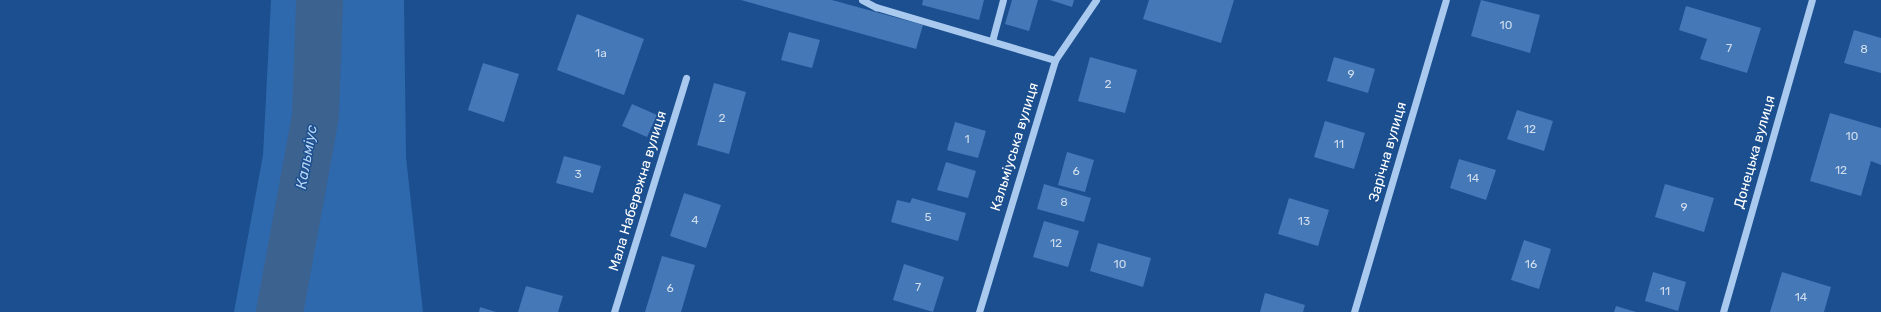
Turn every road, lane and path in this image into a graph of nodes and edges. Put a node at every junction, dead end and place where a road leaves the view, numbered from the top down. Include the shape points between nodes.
1 (862, 0) edge
2 (1003, 0) edge
3 (1096, 0) edge
4 (1446, 0) edge
5 (1812, 0) edge
6 (992, 41) junction
7 (1055, 60) junction
8 (686, 78) dead end
9 (614, 312) edge
10 (979, 312) edge
11 (1354, 312) edge
12 (1723, 312) edge

1 - 6 street via 876,7
2 - 6 street
3 - 7 street, Кальміуська вулиця
4 - 11 street, Зарічна вулиця
5 - 12 street, Донецька вулиця
6 - 7 street
7 - 10 street, Кальміуська вулиця
8 - 9 street, Мала Набережна вулиця

